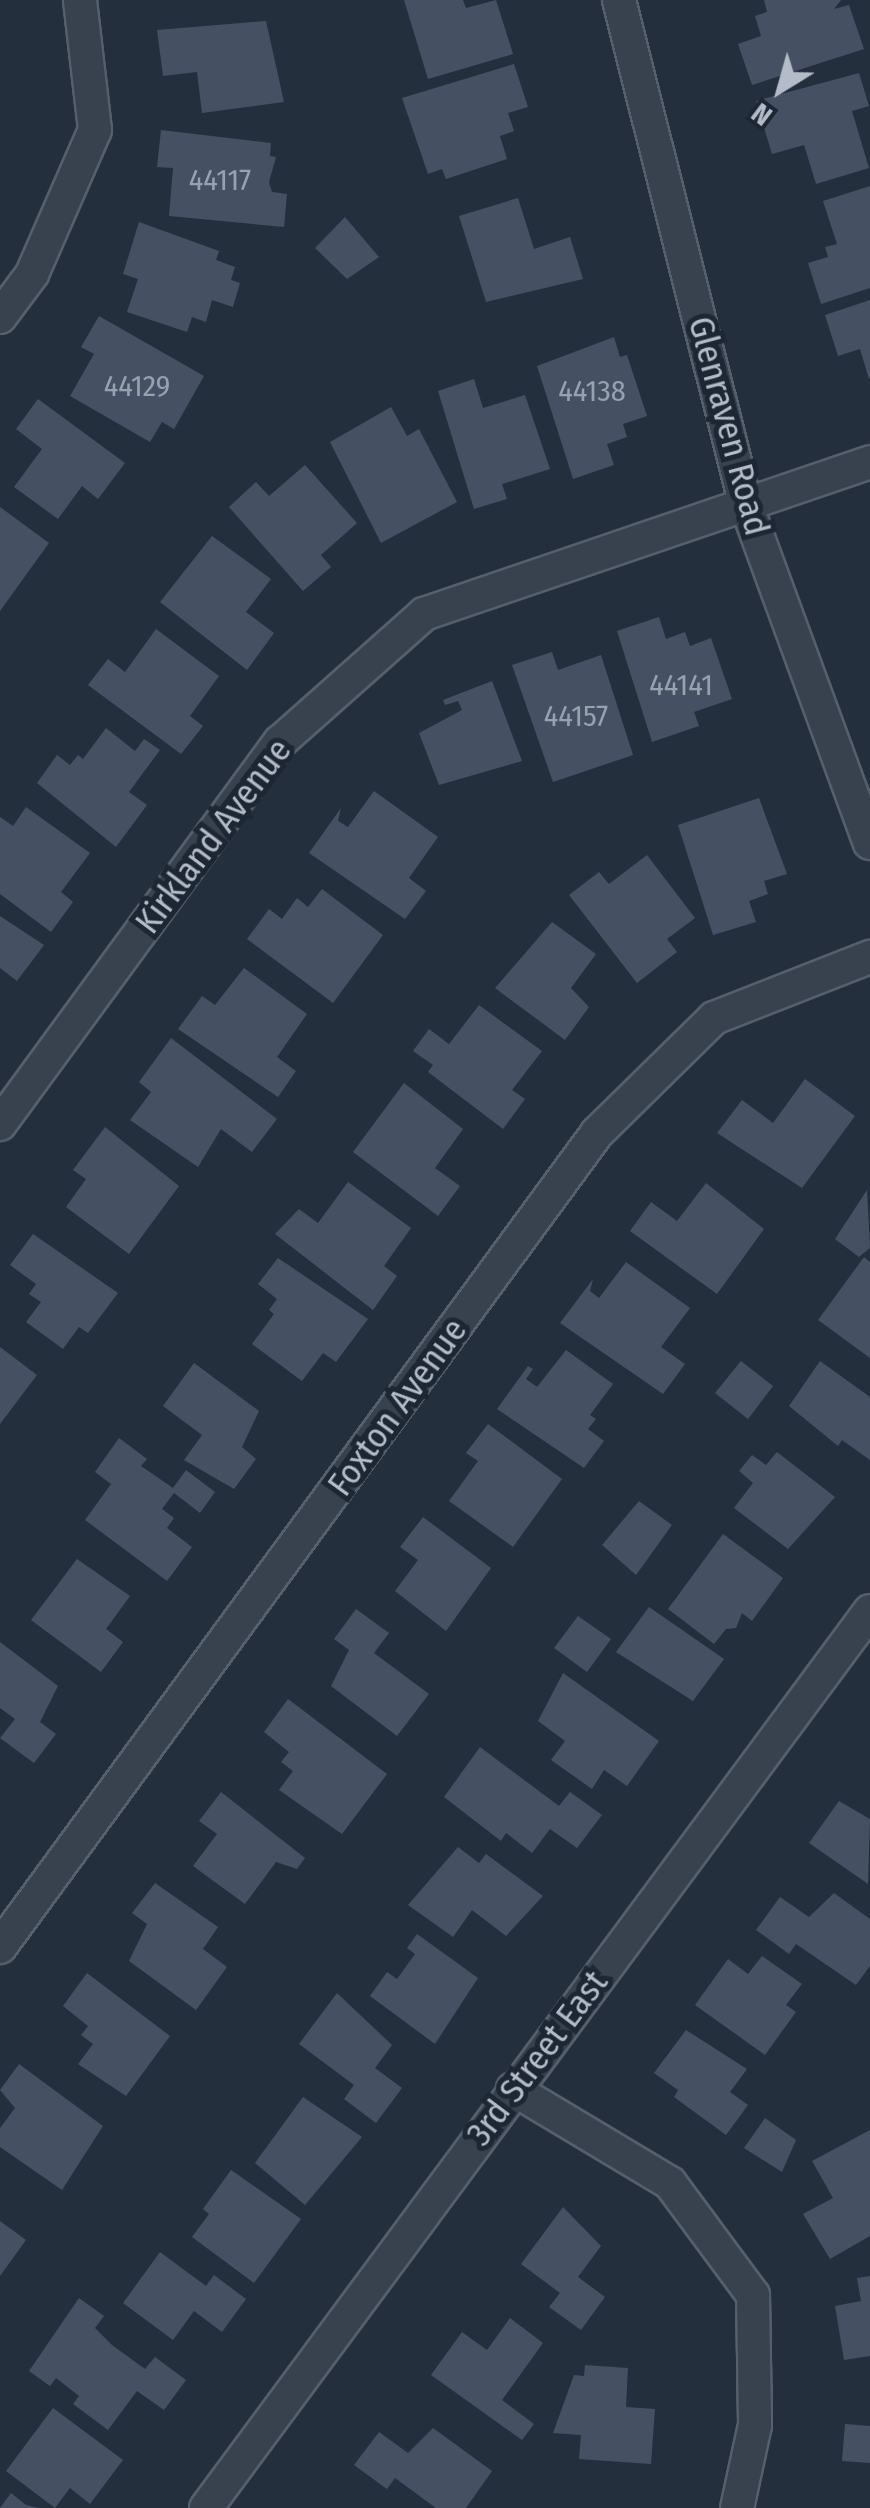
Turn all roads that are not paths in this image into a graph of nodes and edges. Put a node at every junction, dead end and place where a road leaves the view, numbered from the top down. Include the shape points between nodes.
1 (80, 0) edge
2 (619, 0) edge
3 (0, 317) edge
4 (870, 462) edge
5 (745, 502) junction
6 (870, 843) edge
7 (870, 958) edge
8 (0, 1124) edge
9 (870, 1611) edge
10 (0, 1947) edge
11 (513, 2089) junction
12 (206, 2508) edge
13 (737, 2508) edge

1 - 3 street via 95,130 32,274
2 - 5 street, Glenraven Road
4 - 5 street, Kirkland Avenue
5 - 6 street, Glenraven Road
5 - 8 street, Kirkland Avenue via 424,614 280,742
7 - 10 street, Foxton Avenue via 714,1018 598,1133
9 - 11 street, 3rd Street East
11 - 12 street, 3rd Street East
11 - 13 street via 670,2184 753,2295 755,2425

